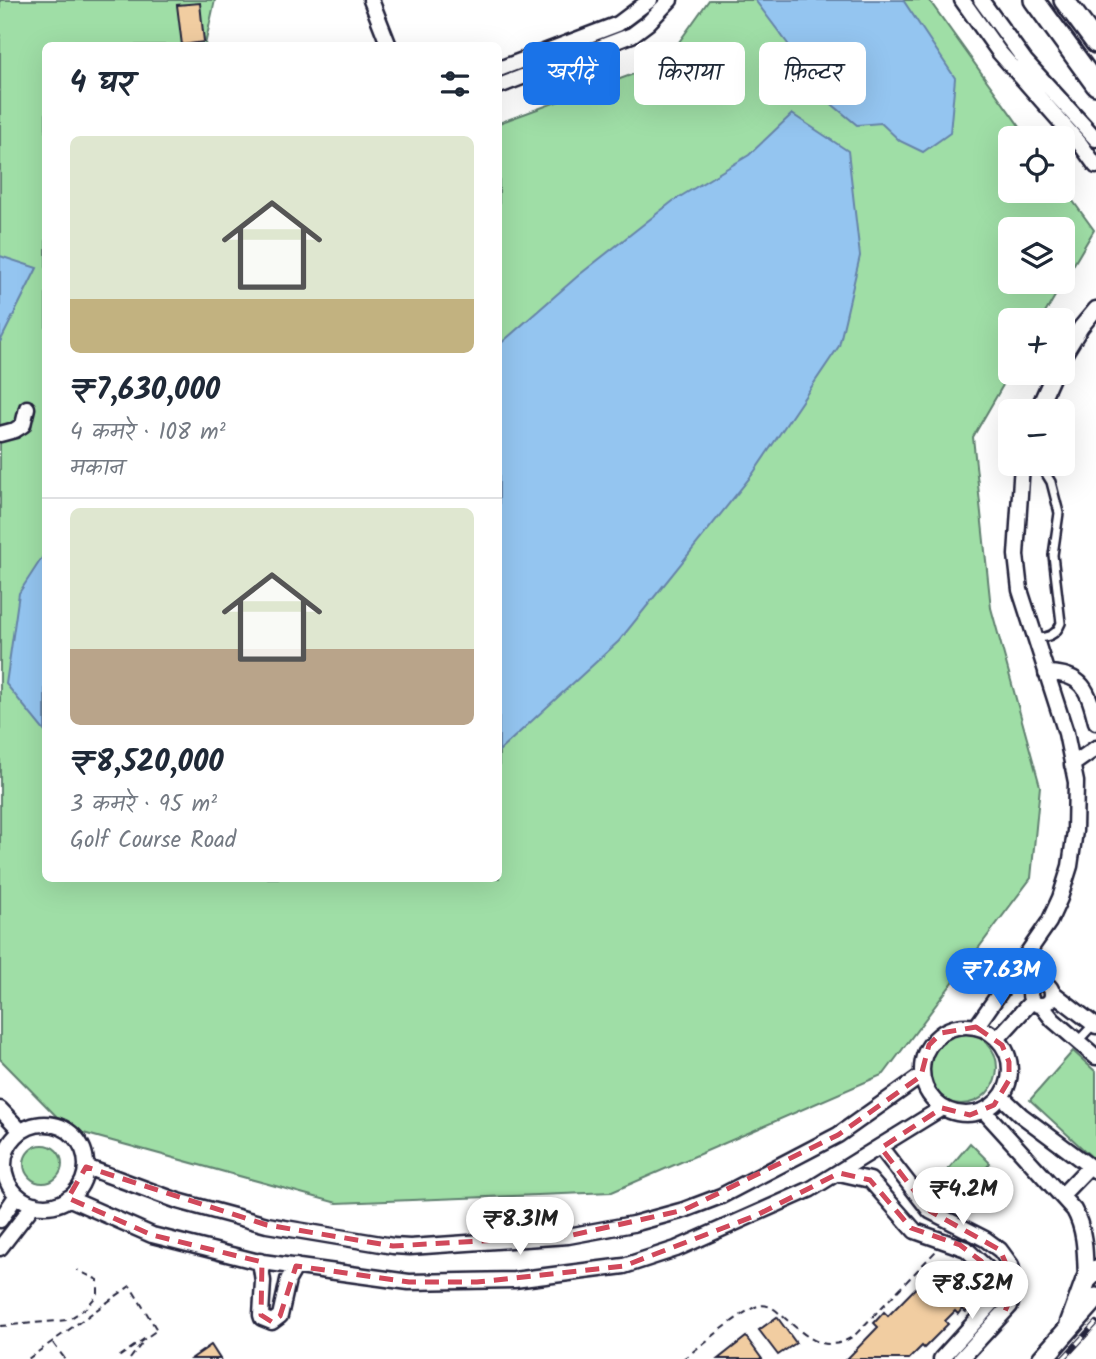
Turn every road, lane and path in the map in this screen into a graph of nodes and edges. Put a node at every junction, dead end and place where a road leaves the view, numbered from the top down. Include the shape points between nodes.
1 (371, 0) edge
2 (650, 0) edge
3 (670, 0) edge
4 (962, 0) edge
5 (981, 0) edge
6 (1034, 0) edge
7 (1063, 0) edge
8 (387, 42) edge
9 (1096, 43) edge
10 (502, 68) edge
11 (502, 85) edge
12 (1096, 85) edge
13 (1096, 139) edge
14 (1096, 166) edge
15 (1096, 309) edge
16 (1075, 337) edge
17 (27, 408) dead end
18 (0, 433) edge
19 (1021, 476) edge
20 (1047, 476) edge
21 (1035, 639) junction
22 (1046, 674) junction
23 (1096, 722) edge
24 (1096, 748) edge
25 (1072, 765) junction
26 (1036, 1003) junction
27 (1095, 1025) edge
28 (976, 1027) junction
29 (996, 1039) junction
30 (1078, 1041) junction
31 (1096, 1057) edge
32 (921, 1076) junction
33 (1002, 1097) junction
34 (942, 1108) junction
35 (0, 1109) edge
36 (984, 1111) junction
37 (21, 1131) junction
38 (881, 1147) junction
39 (2, 1160) edge
40 (86, 1167) junction
41 (1093, 1169) edge
42 (839, 1172) junction
43 (17, 1195) junction
44 (1062, 1195) junction
45 (68, 1198) junction
46 (922, 1203) junction
47 (34, 1204) junction
48 (903, 1219) junction
49 (0, 1220) edge
50 (981, 1237) junction
51 (3, 1239) edge
52 (970, 1252) junction
53 (260, 1261) junction
54 (924, 1263) dead end
55 (296, 1266) junction
56 (77, 1270) dead end
57 (1091, 1275) edge
58 (1096, 1298) edge
59 (1000, 1306) junction
60 (0, 1326) edge
61 (1069, 1328) junction
62 (144, 1339) junction
63 (52, 1342) junction
64 (28, 1359) edge
65 (65, 1359) edge
66 (117, 1359) edge
67 (130, 1359) edge
68 (683, 1359) edge
69 (941, 1359) edge
70 (961, 1359) edge
71 (1042, 1359) edge

1 - 8 street
2 - 10 street via 618,24
3 - 11 street via 632,35
4 - 14 street via 999,52
5 - 13 street via 1026,62
6 - 12 main road
7 - 9 main road
15 - 16 street
17 - 18 street via 23,425
19 - 21 street via 1016,555 1020,590
20 - 21 lane via 1059,513 1054,555 1061,623 1050,637
21 - 22 street
22 - 23 street via 1063,673 1083,685
22 - 25 street
24 - 25 street
25 - 28 street via 1075,831 1060,898 1049,922
26 - 27 street via 1047,1003 1052,992
26 - 29 street
26 - 30 street
27 - 30 lane
28 - 29 street
28 - 32 street via 958,1026 942,1032 929,1045
29 - 33 street via 1009,1062 1009,1080
30 - 31 street
32 - 34 street via 929,1096
32 - 40 street via 838,1135 720,1196 633,1224 568,1236 393,1246 267,1225 177,1201
33 - 36 street
33 - 41 street
34 - 36 street via 970,1115
34 - 38 street
35 - 37 street
36 - 44 street
37 - 39 street
37 - 40 street via 47,1124 65,1129 78,1141
38 - 42 street
38 - 46 street
39 - 43 street
40 - 45 street via 80,1185
41 - 44 street
42 - 48 street via 870,1180
42 - 55 street via 757,1215 676,1250 624,1266 464,1282 409,1282
43 - 47 street
43 - 49 street
44 - 57 street via 1080,1221
45 - 47 street via 51,1205
45 - 53 street via 152,1235
46 - 48 street
46 - 50 street
47 - 51 street
48 - 52 street via 920,1234 954,1242
50 - 52 street
50 - 59 street via 1011,1265 1016,1287 1010,1306
52 - 59 street via 993,1278
53 - 55 street
53 - 55 street via 261,1315 272,1322 281,1316 288,1280
54 - 68 path via 841,1346 819,1346 774,1309 759,1305
56 - 60 path via 98,1280 98,1294 86,1308 68,1321
57 - 61 main road
58 - 61 main road
59 - 69 street
59 - 70 street
61 - 71 main road
62 - 63 path via 157,1330 130,1286
62 - 66 path
62 - 67 path
63 - 64 path
63 - 65 path

